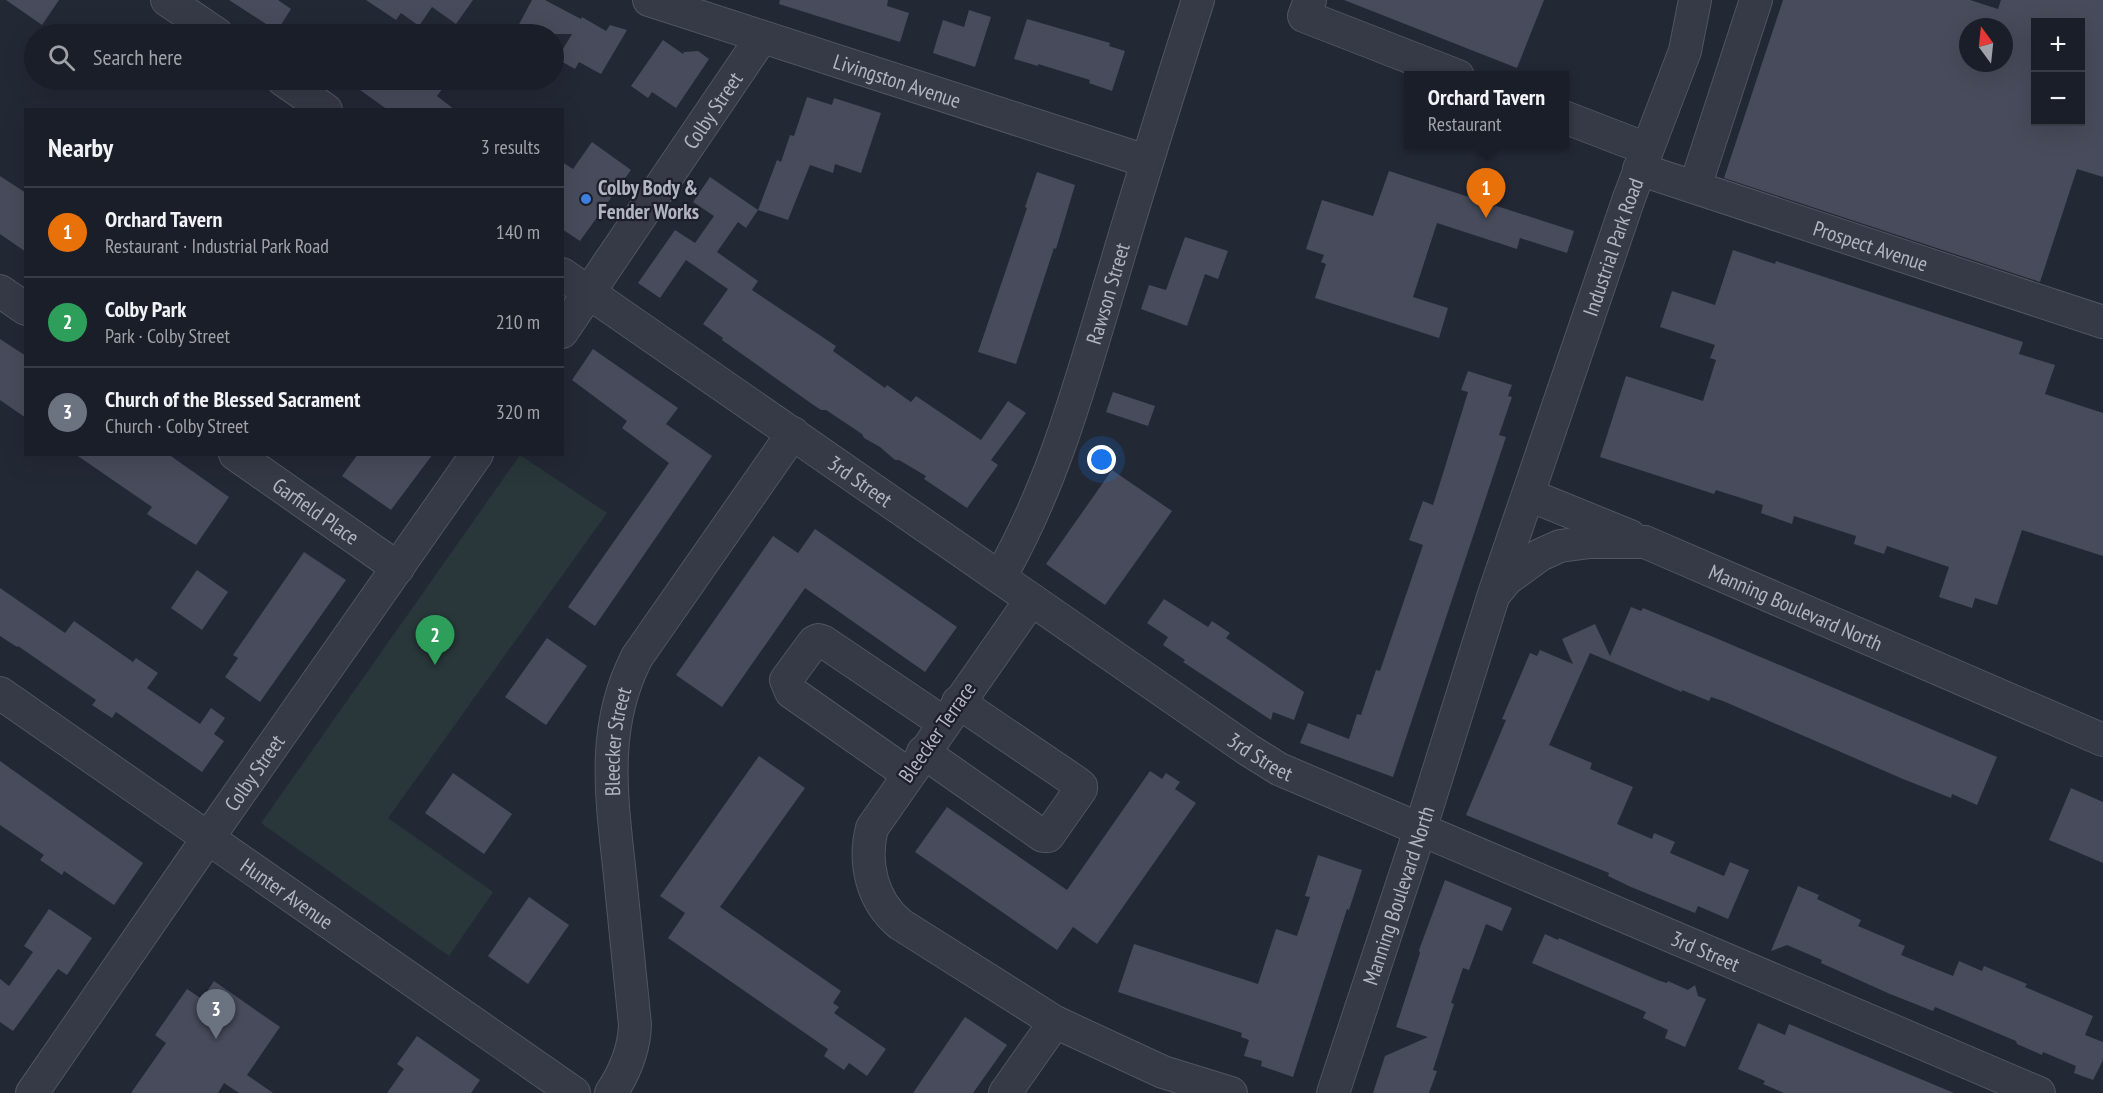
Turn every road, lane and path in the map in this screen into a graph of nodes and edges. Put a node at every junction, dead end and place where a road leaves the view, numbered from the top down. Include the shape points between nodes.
1 (167, 0) edge
2 (649, 0) edge
3 (1198, 0) edge
4 (1310, 0) edge
5 (1695, 0) edge
6 (1756, 0) edge
7 (202, 24) edge
8 (762, 37) junction
9 (1448, 71) edge
10 (297, 90) edge
11 (323, 108) edge
12 (1569, 120) edge
13 (1643, 159) junction
14 (1146, 161) junction
15 (1695, 187) junction
16 (564, 275) edge
17 (0, 291) edge
18 (590, 293) junction
19 (24, 308) edge
20 (2103, 322) edge
21 (564, 329) edge
22 (793, 434) junction
23 (238, 456) edge
24 (476, 456) edge
25 (1529, 495) junction
26 (1645, 542) junction
27 (398, 568) junction
28 (1000, 578) junction
29 (1494, 594) junction
30 (1031, 600) junction
31 (0, 693) edge
32 (951, 713) junction
33 (2103, 740) edge
34 (916, 763) junction
35 (1420, 830) junction
36 (208, 838) junction
37 (1054, 1022) junction
38 (33, 1093) edge
39 (574, 1093) edge
40 (611, 1093) edge
41 (1005, 1093) edge
42 (1231, 1093) edge
43 (1333, 1093) edge
44 (2039, 1093) edge

1 - 7 street
2 - 8 street, Livingston Avenue
3 - 14 street, Rawson Street
4 - 9 street via 1304,16
5 - 13 street, Industrial Park Road via 1685,51
6 - 15 street
8 - 14 street, Livingston Avenue
8 - 18 street, Colby Street
10 - 11 street
12 - 13 street, Prospect Avenue
13 - 15 street, Prospect Avenue
13 - 25 street, Industrial Park Road
14 - 28 street, Rawson Street via 1070,418 1037,505
15 - 20 street, Prospect Avenue
16 - 18 street, 3rd Street
17 - 19 street
18 - 21 street, Colby Street
18 - 22 street, 3rd Street
22 - 28 street, 3rd Street
22 - 40 street, Bleecker Street via 643,648 622,689 612,746 611,796 635,1025 629,1060
23 - 27 street, Garfield Place
24 - 27 street, Colby Street
25 - 26 street
25 - 29 street, Manning Boulevard North
26 - 29 street, Manning Boulevard North via 1560,546 1539,555
26 - 33 street, Manning Boulevard North
27 - 36 street, Colby Street
28 - 30 street, 3rd Street
29 - 35 street, Manning Boulevard North
30 - 32 street, Bleecker Terrace
30 - 35 street, 3rd Street via 1257,756
31 - 36 street, Hunter Avenue
32 - 34 street, Bleecker Terrace
32 - 34 street via 818,640 786,681 790,692
32 - 34 street via 1076,782 1081,789 1048,836 1043,836
34 - 37 street, Bleecker Terrace via 872,828 868,847 880,902 900,924
35 - 43 street, Manning Boulevard North
35 - 44 street, 3rd Street
36 - 38 street, Colby Street
36 - 39 street, Hunter Avenue
37 - 41 street
37 - 42 street, Bleecker Terrace via 1163,1072

